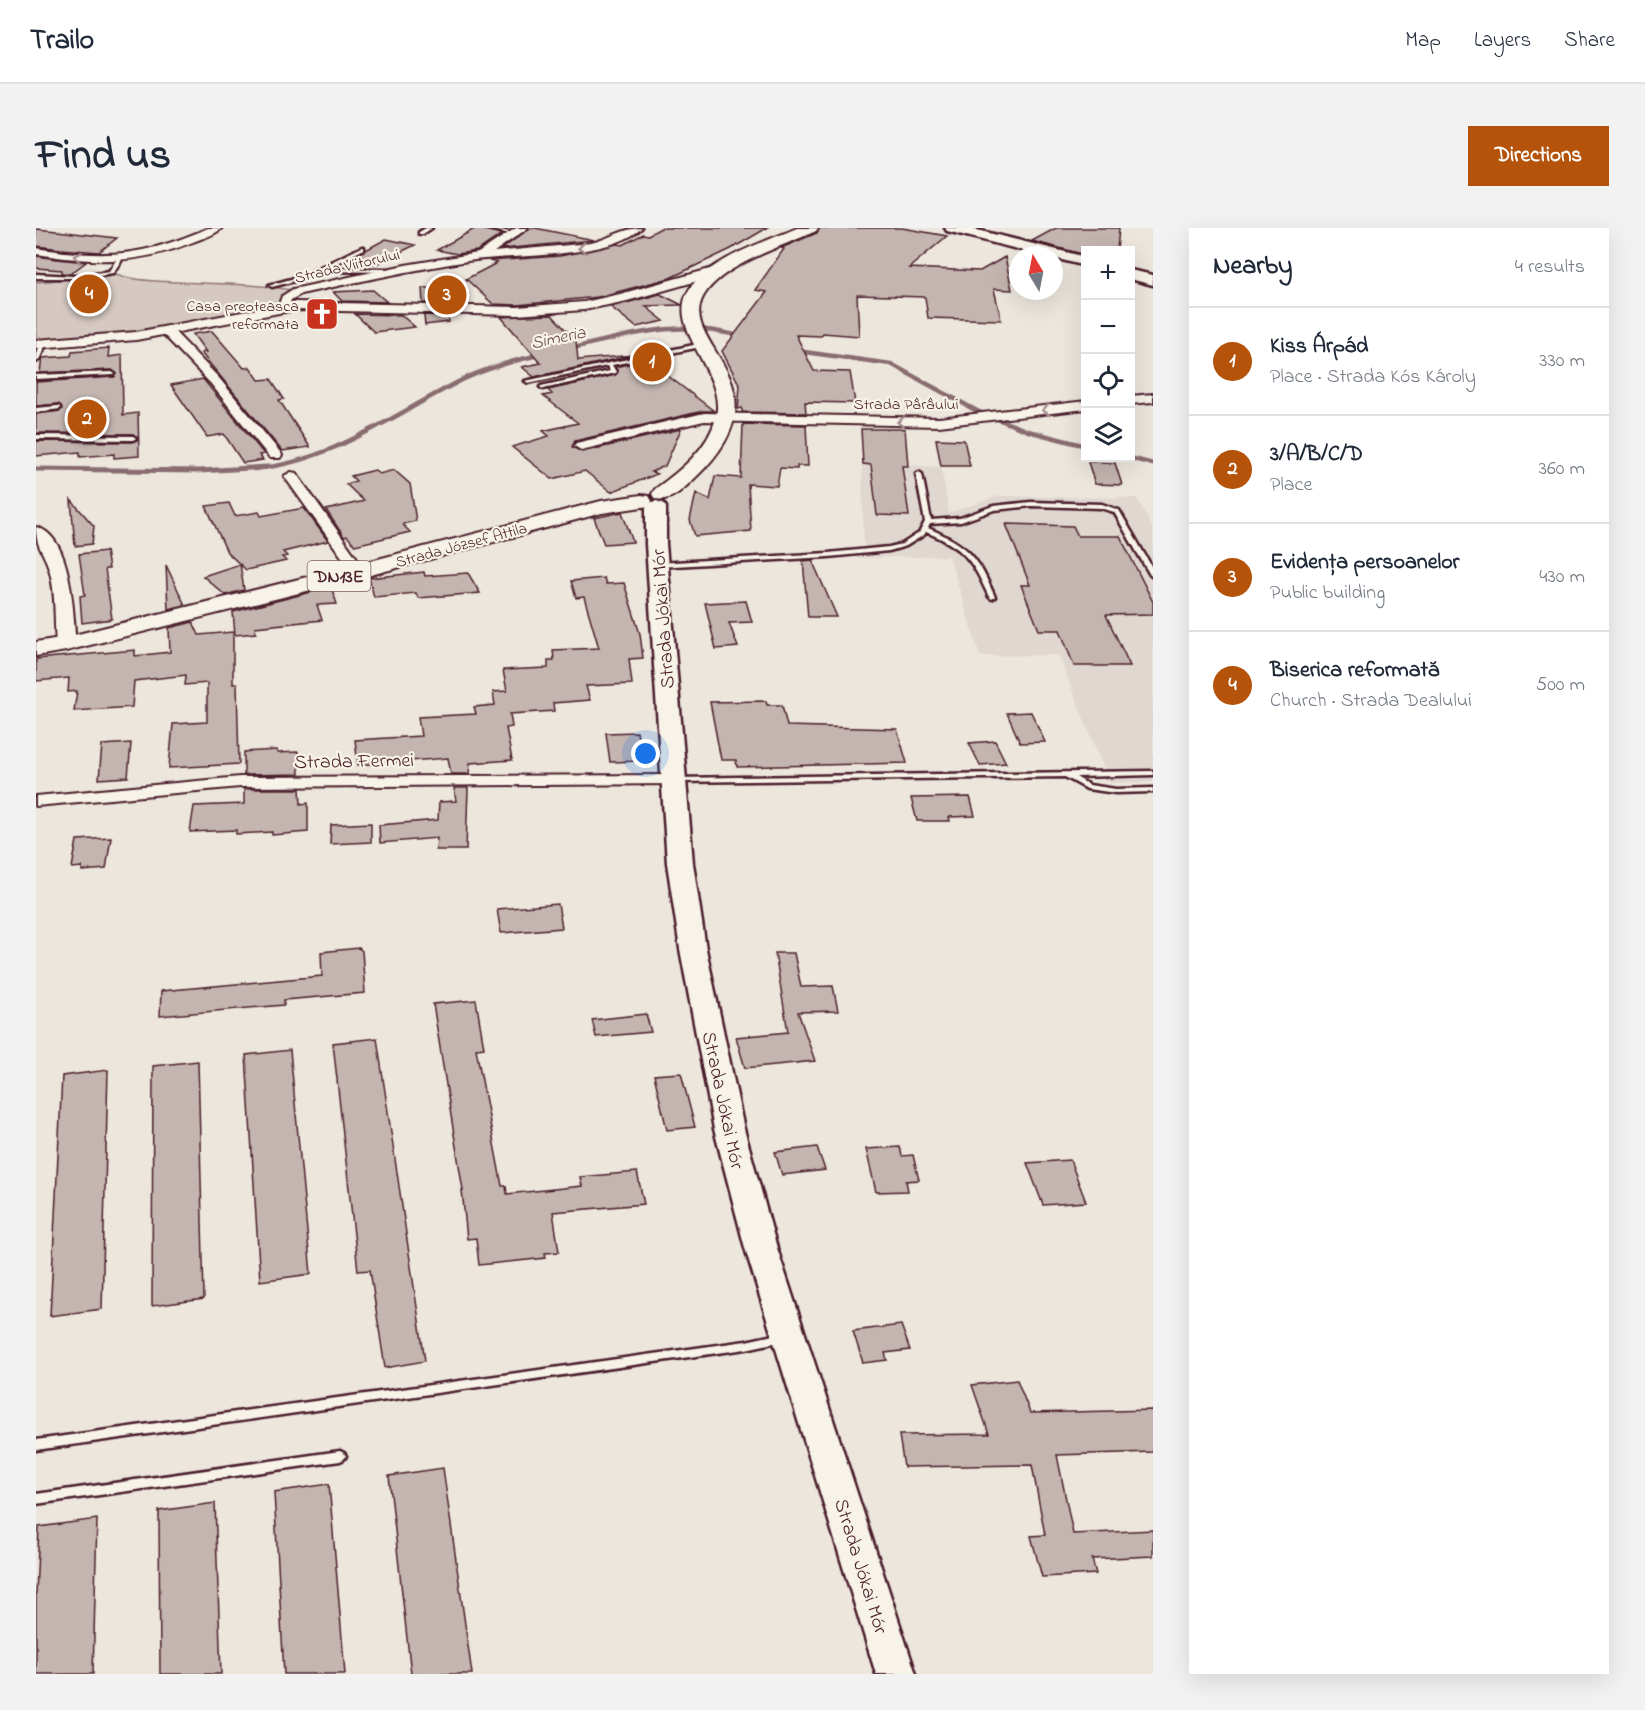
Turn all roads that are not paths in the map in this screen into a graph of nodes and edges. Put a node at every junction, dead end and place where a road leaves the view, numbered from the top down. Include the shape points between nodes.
1 (217, 228) edge
2 (430, 228) edge
3 (486, 228) edge
4 (637, 228) edge
5 (810, 228) edge
6 (952, 228) edge
7 (519, 231) edge
8 (421, 233) dead end
9 (362, 248) dead end
10 (36, 252) edge
11 (481, 255) junction
12 (120, 258) junction
13 (1081, 261) edge
14 (320, 269) junction
15 (388, 271) junction
16 (717, 271) junction
17 (1135, 275) edge
18 (36, 276) edge
19 (1153, 280) edge
20 (272, 285) dead end
21 (284, 307) junction
22 (167, 331) junction
23 (697, 334) junction
24 (39, 344) edge
25 (36, 360) edge
26 (609, 364) junction
27 (112, 374) dead end
28 (36, 377) edge
29 (528, 381) dead end
30 (543, 387) dead end
31 (1153, 398) edge
32 (1135, 400) edge
33 (1081, 406) edge
34 (58, 408) dead end
35 (36, 410) edge
36 (725, 417) junction
37 (36, 437) edge
38 (133, 438) dead end
39 (581, 446) dead end
40 (275, 455) dead end
41 (919, 474) dead end
42 (291, 476) dead end
43 (653, 501) junction
44 (927, 525) junction
45 (36, 532) edge
46 (658, 565) junction
47 (359, 571) junction
48 (1153, 575) edge
49 (992, 597) dead end
50 (66, 644) junction
51 (36, 649) edge
52 (1153, 773) edge
53 (1066, 774) junction
54 (674, 780) junction
55 (1153, 790) edge
56 (36, 801) edge
57 (789, 1336) junction
58 (36, 1445) edge
59 (340, 1456) dead end
60 (36, 1498) edge
61 (896, 1674) edge

1 - 12 street via 170,247
2 - 8 lane
3 - 7 lane
4 -> 11 street, Strada Viitorului via 591,246
5 - 16 main road
6 - 13 main road
7 - 11 street
9 - 14 lane
12 -> 10 street
11 - 15 street, Strada Viitorului
12 - 18 lane via 111,272 92,277
14 - 15 lane
14 - 20 lane
15 - 21 street, Strada Viitorului via 297,291 286,298
16 - 21 street via 603,302 558,309
16 - 23 main road via 694,299 691,314
17 - 19 main road
21 - 22 street
22 - 24 street via 118,339
22 - 40 street via 215,381
23 - 26 lane
23 - 36 main road via 723,385
24 - 25 lane
26 - 29 lane
26 - 30 lane via 612,372
27 - 28 lane
31 - 32 street
33 -> 36 street, Strada Pârâului via 913,422
34 - 35 lane
36 - 39 street, Strada Pârâului via 687,420
36 - 43 main road via 700,461
37 - 38 lane
41 - 44 lane
42 - 47 street
43 - 46 main road, Strada Jókai Mór
43 - 47 main road, Strada József Attila / DN13E via 602,507
44 - 46 lane via 922,534 889,549
44 - 48 lane via 961,520 993,508 1031,504 1102,506 1117,512
44 - 49 lane via 967,551 976,561
45 - 50 street via 52,550 59,568
46 - 54 main road, Strada Jókai Mór
47 - 50 main road, Strada József Attila / DN13E
50 - 51 main road, Strada József Attila / DN13E
52 - 53 lane
53 - 54 lane
53 - 55 lane via 1087,787
54 - 56 street, Strada Fermei via 240,782
54 - 57 main road, Strada Jókai Mór via 691,938 718,1078 744,1187
57 - 58 lane
57 - 61 main road, Strada Jókai Mór
59 - 60 lane

